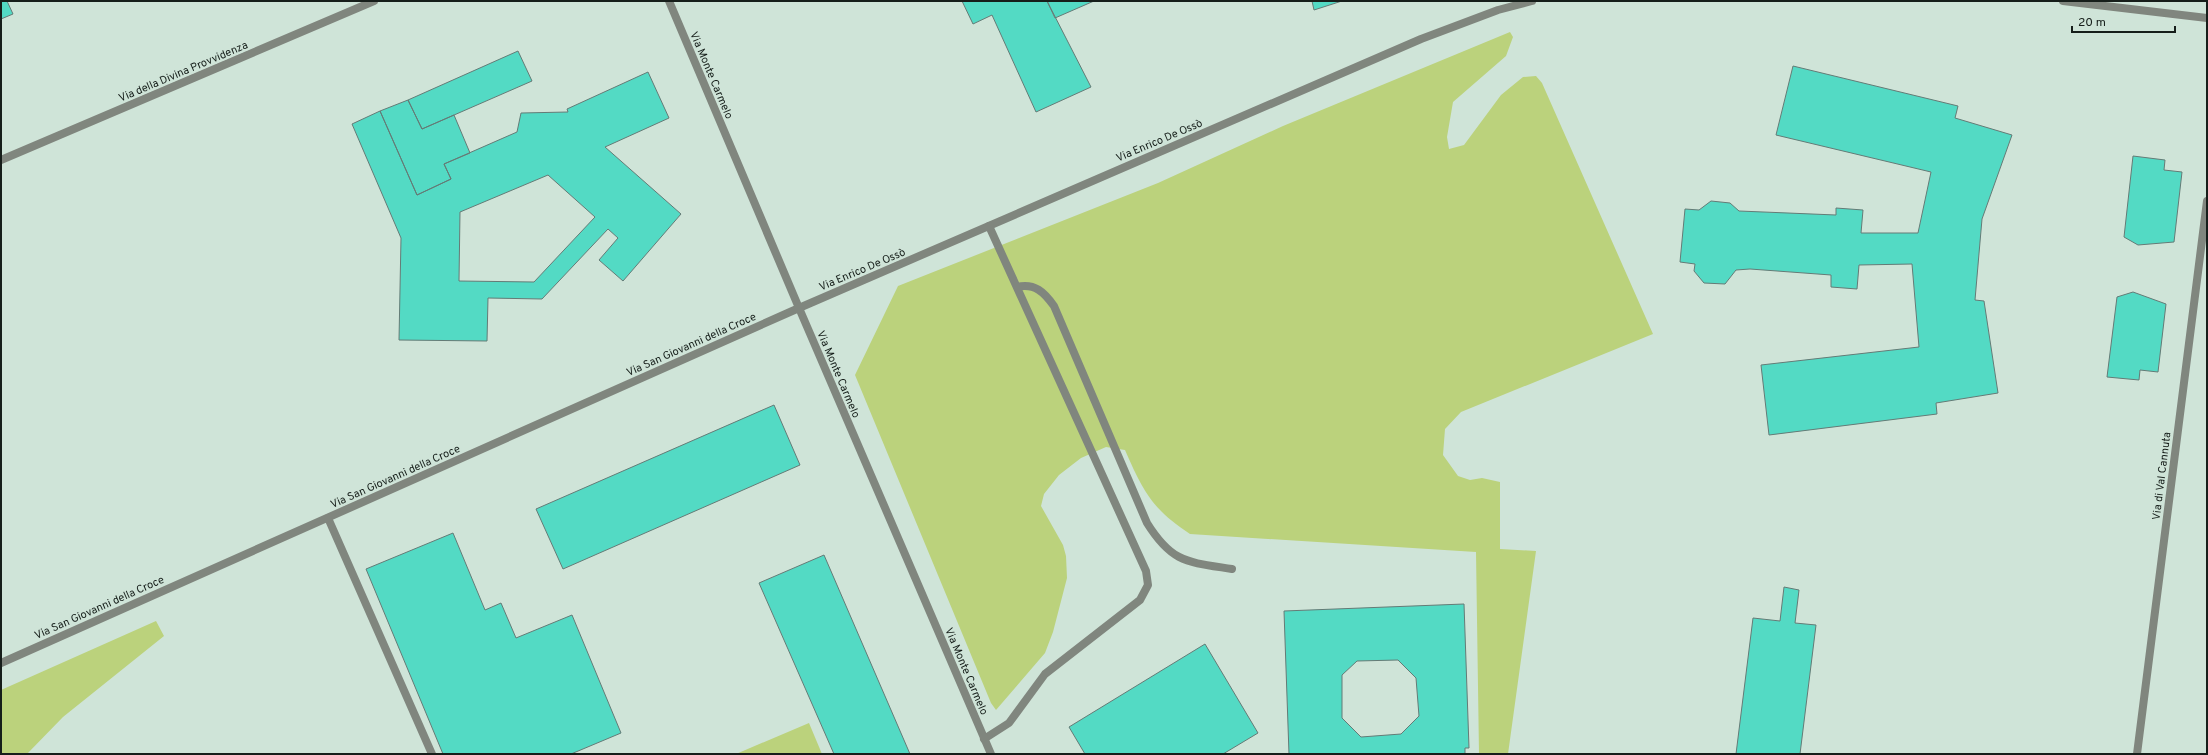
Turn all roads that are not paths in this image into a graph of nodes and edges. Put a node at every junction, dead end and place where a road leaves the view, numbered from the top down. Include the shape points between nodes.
1 (374, 1) edge
2 (669, 1) edge
3 (1532, 1) edge
4 (2063, 1) edge
5 (2207, 18) edge
6 (1, 160) edge
7 (2207, 201) edge
8 (989, 226) junction
9 (1017, 287) junction
10 (799, 308) junction
11 (328, 518) junction
12 (1232, 569) dead end
13 (1, 663) edge
14 (984, 739) junction
15 (432, 754) edge
16 (991, 754) edge
17 (2137, 754) edge

1 - 6 street, Via della Divina Provvidenza
2 - 10 street, Via Monte Carmelo
3 - 8 street, Via Enrico De Ossò via 1492,12 1421,39
4 - 5 street
7 - 17 street, Via di Val Cannuta
8 - 9 street
8 - 10 street, Via Enrico De Ossò
9 - 12 street via 1035,287 1045,294 1054,306 1146,523 1156,538 1165,549 1181,558
9 - 14 street via 1146,571 1148,585 1140,600 1045,674 1009,723
10 - 11 street, Via San Giovanni della Croce
10 - 14 street, Via Monte Carmelo
11 - 13 street, Via San Giovanni della Croce
11 - 15 street
14 - 16 street, Via Monte Carmelo

